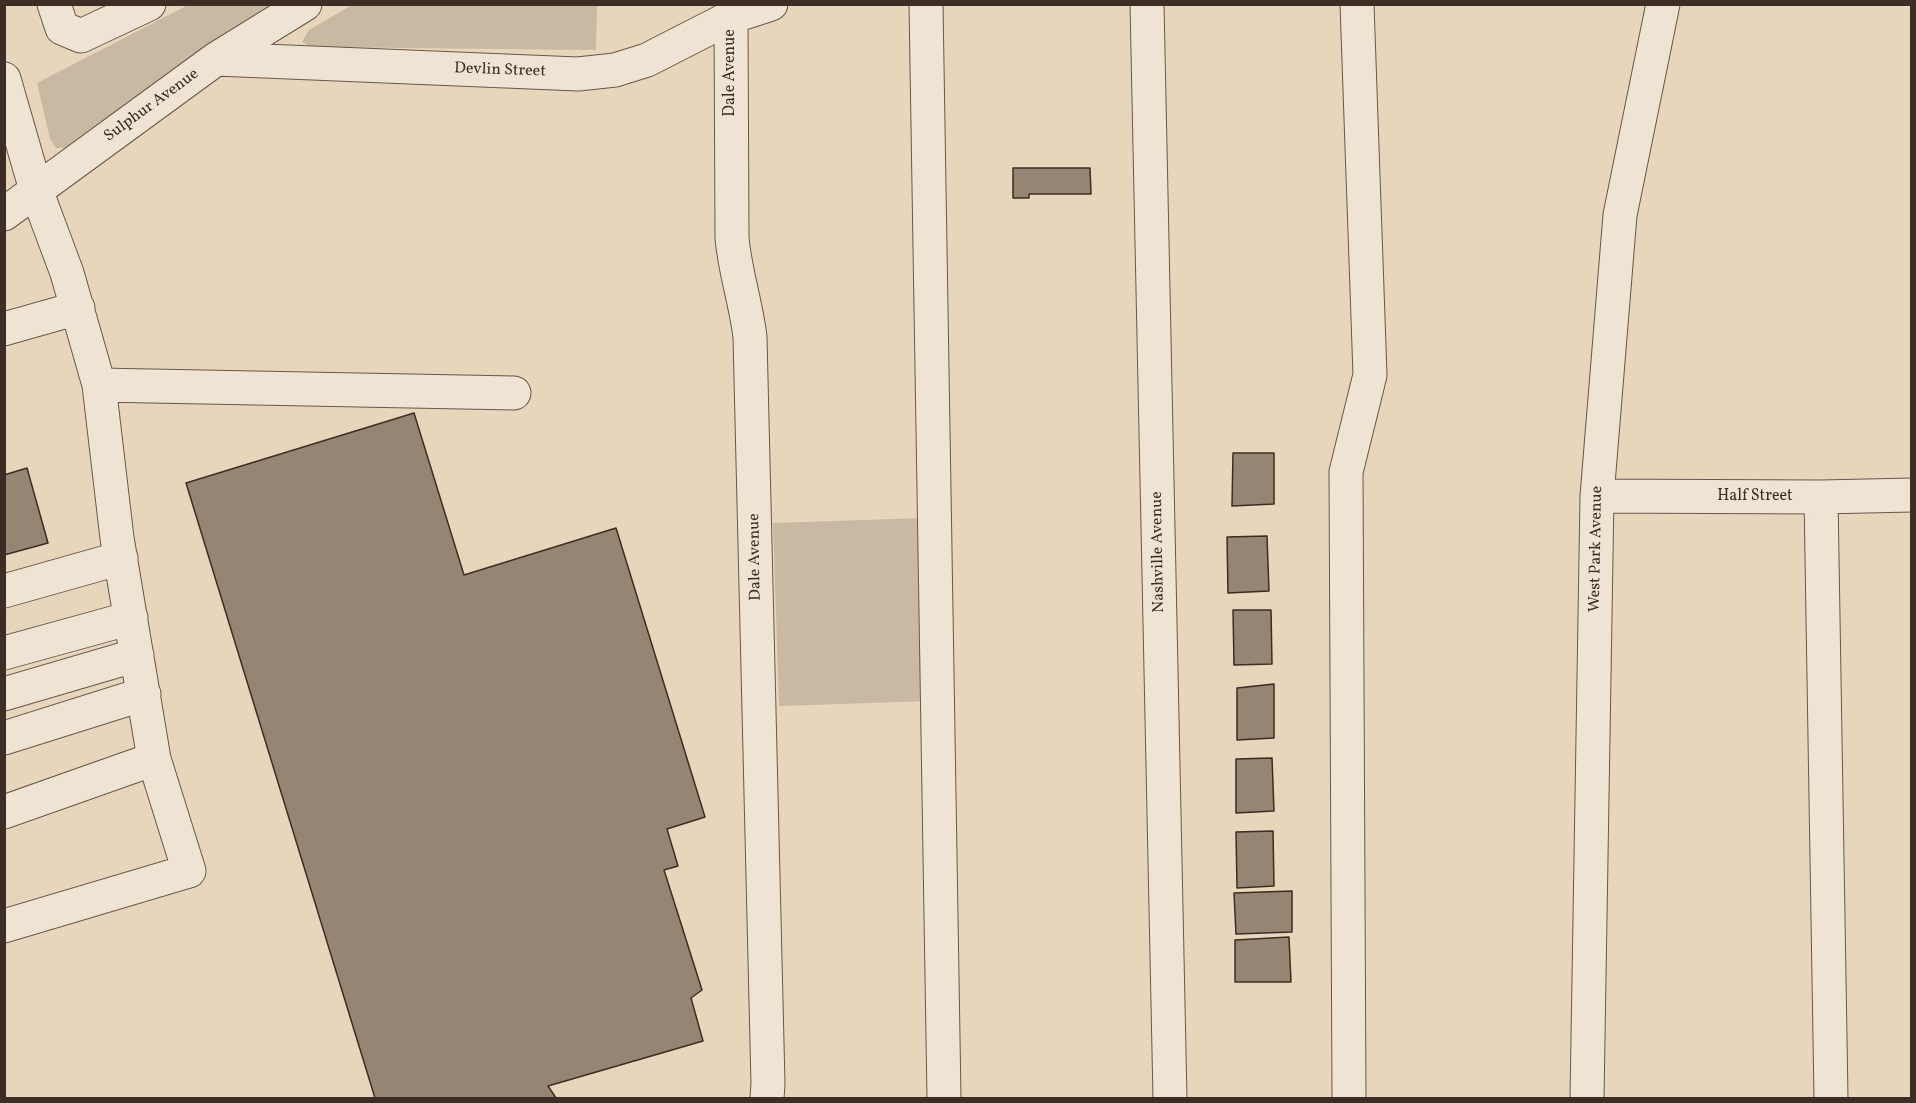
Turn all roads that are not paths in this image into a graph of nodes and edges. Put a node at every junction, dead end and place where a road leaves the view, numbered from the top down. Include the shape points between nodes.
1 (54, 4) edge
2 (149, 4) edge
3 (305, 4) edge
4 (771, 4) edge
5 (926, 4) edge
6 (1147, 4) edge
7 (1357, 4) edge
8 (1663, 4) edge
9 (731, 17) junction
10 (216, 59) junction
11 (4, 79) edge
12 (36, 190) junction
13 (4, 214) edge
14 (78, 308) junction
15 (4, 329) edge
16 (99, 384) junction
17 (514, 393) dead end
18 (1911, 495) edge
19 (1598, 496) junction
20 (1821, 497) junction
21 (121, 558) junction
22 (4, 591) edge
23 (131, 618) junction
24 (4, 653) edge
25 (137, 654) junction
26 (4, 694) edge
27 (144, 694) junction
28 (4, 738) edge
29 (154, 759) junction
30 (4, 812) edge
31 (4, 926) edge
32 (767, 1098) edge
33 (944, 1098) edge
34 (1170, 1098) edge
35 (1349, 1098) edge
36 (1587, 1098) edge
37 (1831, 1098) edge

1 - 2 street via 62,28 81,36
3 - 10 street, Sulphur Avenue
4 - 9 street, Devlin Street
5 - 33 street
6 - 34 street, Nashville Avenue
7 - 35 street via 1370,375 1346,472
8 - 19 street, West Park Avenue via 1620,215
9 - 10 street, Devlin Street via 647,60 615,70 578,74
9 - 32 street, Dale Avenue via 732,238 750,337
10 - 12 street, Sulphur Avenue
11 - 12 street
12 - 13 street, Sulphur Avenue
12 - 14 street
14 - 15 street
14 - 16 street
16 - 17 street
16 - 21 street
18 - 20 street, Half Street
19 - 20 street, Half Street
19 - 36 street, West Park Avenue
20 - 37 street
21 - 22 street
21 - 23 street
23 - 24 street
23 - 25 street
25 - 26 street
25 - 27 street
27 - 28 street
27 - 29 street
29 - 30 street
29 - 31 street via 189,871

